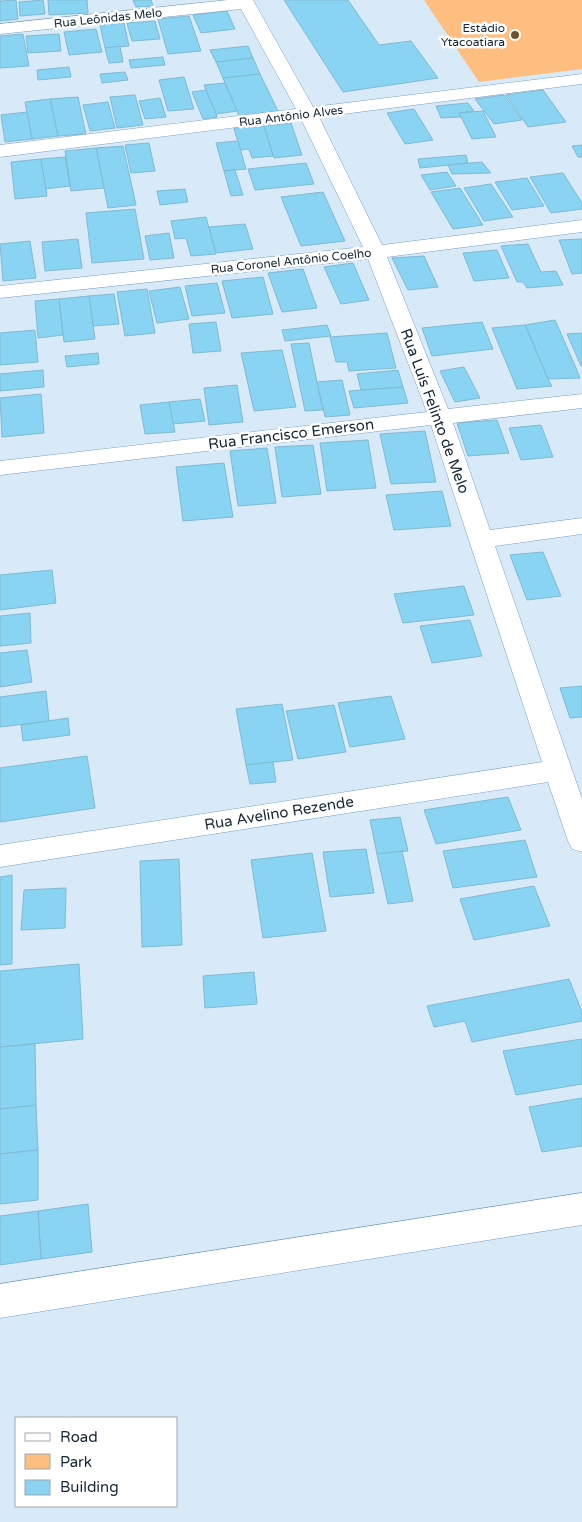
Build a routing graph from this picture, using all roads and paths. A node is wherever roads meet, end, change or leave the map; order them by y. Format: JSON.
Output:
{"nodes":[{"id":1,"x":246,"y":2,"type":"edge"},
{"id":2,"x":0,"y":29,"type":"edge"},
{"id":3,"x":582,"y":79,"type":"edge"},
{"id":4,"x":308,"y":114,"type":"junction"},
{"id":5,"x":0,"y":151,"type":"edge"},
{"id":6,"x":582,"y":226,"type":"edge"},
{"id":7,"x":375,"y":252,"type":"junction"},
{"id":8,"x":0,"y":292,"type":"edge"},
{"id":9,"x":582,"y":401,"type":"edge"},
{"id":10,"x":440,"y":417,"type":"junction"},
{"id":11,"x":0,"y":468,"type":"edge"},
{"id":12,"x":582,"y":526,"type":"edge"},
{"id":13,"x":480,"y":540,"type":"junction"},
{"id":14,"x":558,"y":770,"type":"junction"},
{"id":15,"x":582,"y":841,"type":"edge"},
{"id":16,"x":0,"y":856,"type":"edge"},
{"id":17,"x":582,"y":1209,"type":"edge"},
{"id":18,"x":0,"y":1300,"type":"edge"}],
"edges":[{"from":1,"to":2,"type":"street","name":"Rua Leônidas Melo"},
{"from":1,"to":4,"type":"street","name":"Rua Luís Felinto de Melo"},
{"from":3,"to":4,"type":"street","name":"Rua Antônio Alves"},
{"from":4,"to":5,"type":"street","name":"Rua Antônio Alves"},
{"from":4,"to":7,"type":"street","name":"Rua Luís Felinto de Melo"},
{"from":6,"to":7,"type":"street","name":"Rua Coronel Antônio Coelho"},
{"from":7,"to":8,"type":"street","name":"Rua Coronel Antônio Coelho"},
{"from":7,"to":10,"type":"street","name":"Rua Luís Felinto de Melo"},
{"from":9,"to":10,"type":"street","name":"Rua Francisco Emerson"},
{"from":10,"to":11,"type":"street","name":"Rua Francisco Emerson"},
{"from":10,"to":13,"type":"street","name":"Rua Luís Felinto de Melo"},
{"from":12,"to":13,"type":"street"},
{"from":13,"to":14,"type":"street","name":"Rua Luís Felinto de Melo"},
{"from":14,"to":15,"type":"street","name":"Rua Luís Felinto de Melo"},
{"from":14,"to":16,"type":"street","name":"Rua Avelino Rezende"},
{"from":17,"to":18,"type":"street"}]}
